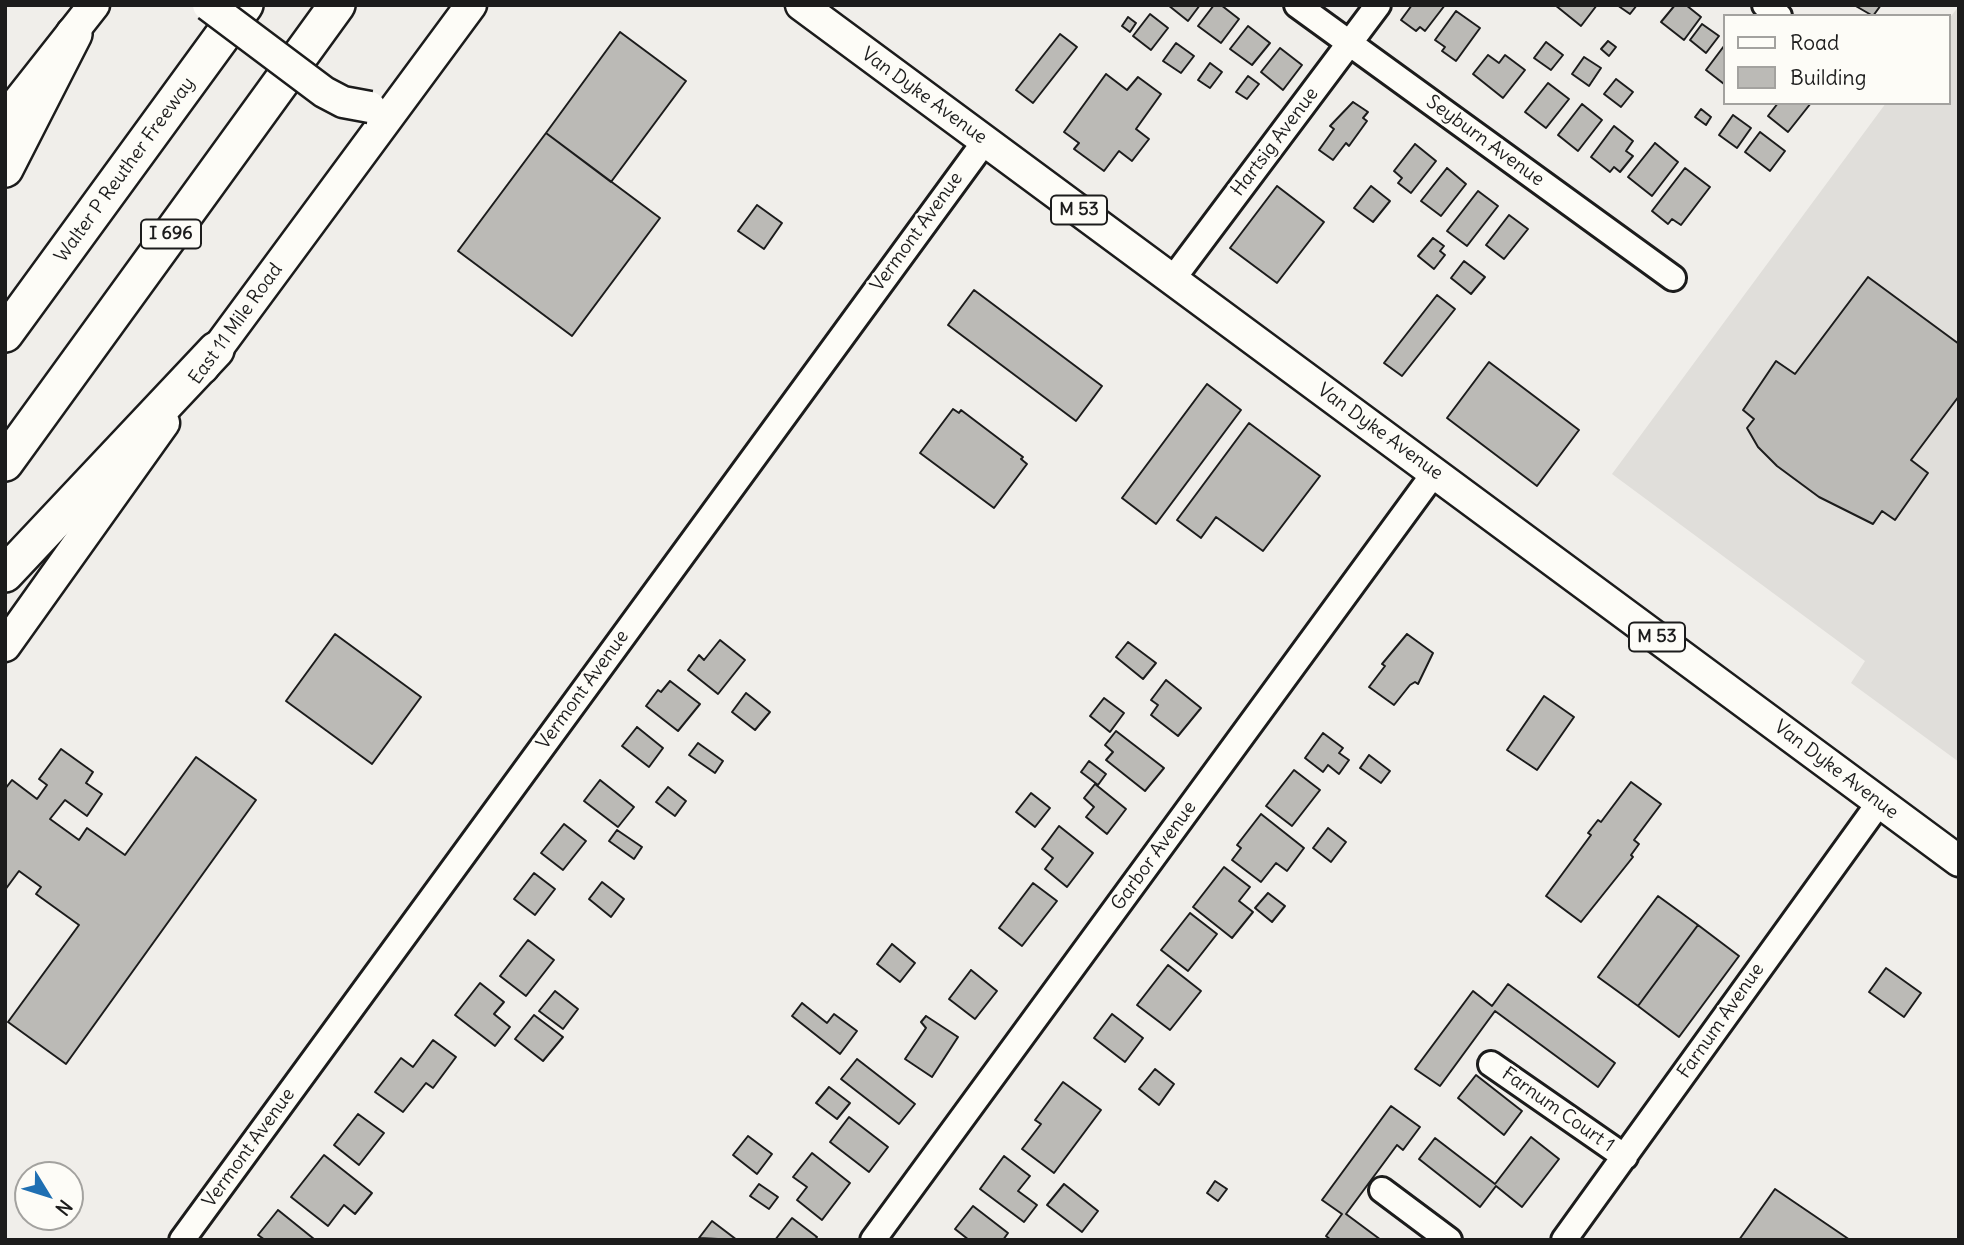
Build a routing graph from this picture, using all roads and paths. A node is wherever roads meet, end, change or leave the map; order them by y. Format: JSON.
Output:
{"nodes":[{"id":1,"x":94,"y":5,"type":"edge"},
{"id":2,"x":208,"y":5,"type":"edge"},
{"id":3,"x":245,"y":5,"type":"edge"},
{"id":4,"x":337,"y":5,"type":"edge"},
{"id":5,"x":471,"y":5,"type":"edge"},
{"id":6,"x":801,"y":5,"type":"edge"},
{"id":7,"x":1297,"y":5,"type":"edge"},
{"id":8,"x":1378,"y":5,"type":"edge"},
{"id":9,"x":74,"y":34,"type":"junction"},
{"id":10,"x":1350,"y":43,"type":"junction"},
{"id":11,"x":403,"y":98,"type":"junction"},
{"id":12,"x":5,"y":118,"type":"edge"},
{"id":13,"x":985,"y":141,"type":"junction"},
{"id":14,"x":5,"y":169,"type":"edge"},
{"id":15,"x":1673,"y":278,"type":"dead end"},
{"id":16,"x":1172,"y":280,"type":"junction"},
{"id":17,"x":5,"y":334,"type":"edge"},
{"id":18,"x":216,"y":350,"type":"junction"},
{"id":19,"x":5,"y":463,"type":"edge"},
{"id":20,"x":1435,"y":472,"type":"junction"},
{"id":21,"x":5,"y":574,"type":"edge"},
{"id":22,"x":5,"y":646,"type":"edge"},
{"id":23,"x":1879,"y":803,"type":"junction"},
{"id":24,"x":1959,"y":861,"type":"edge"},
{"id":25,"x":1491,"y":1064,"type":"dead end"},
{"id":26,"x":1625,"y":1157,"type":"junction"},
{"id":27,"x":1382,"y":1190,"type":"dead end"},
{"id":28,"x":182,"y":1240,"type":"edge"},
{"id":29,"x":873,"y":1240,"type":"edge"},
{"id":30,"x":1449,"y":1240,"type":"edge"},
{"id":31,"x":1564,"y":1240,"type":"edge"}],
"edges":[{"from":1,"to":9,"type":"main road"},
{"from":2,"to":11,"type":"main road","bridge":true},
{"from":3,"to":17,"type":"highway","name":"Walter P Reuther Freeway"},
{"from":4,"to":19,"type":"highway","number":"I 696"},
{"from":5,"to":11,"type":"main road","name":"East 11 Mile Road"},
{"from":6,"to":13,"type":"main road","name":"Van Dyke Avenue","number":"M 53"},
{"from":7,"to":10,"type":"street","name":"Seyburn Avenue"},
{"from":8,"to":10,"type":"street","name":"Hartsig Avenue"},
{"from":9,"to":12,"type":"main road"},
{"from":9,"to":14,"type":"highway"},
{"from":10,"to":15,"type":"street","name":"Seyburn Avenue"},
{"from":10,"to":16,"type":"street","name":"Hartsig Avenue"},
{"from":11,"to":18,"type":"main road","name":"East 11 Mile Road"},
{"from":13,"to":16,"type":"main road","name":"Van Dyke Avenue","number":"M 53"},
{"from":13,"to":28,"type":"street","name":"Vermont Avenue"},
{"from":16,"to":20,"type":"main road","name":"Van Dyke Avenue","number":"M 53"},
{"from":18,"to":21,"type":"highway"},
{"from":18,"to":22,"type":"main road","name":"East 11 Mile Road"},
{"from":20,"to":23,"type":"main road","name":"Van Dyke Avenue","number":"M 53"},
{"from":20,"to":29,"type":"street","name":"Garbor Avenue"},
{"from":23,"to":24,"type":"main road","name":"Van Dyke Avenue","number":"M 53"},
{"from":23,"to":26,"type":"street","name":"Farnum Avenue"},
{"from":25,"to":26,"type":"street","name":"Farnum Court 1"},
{"from":26,"to":31,"type":"street","name":"Farnum Avenue"},
{"from":27,"to":30,"type":"street"}]}
